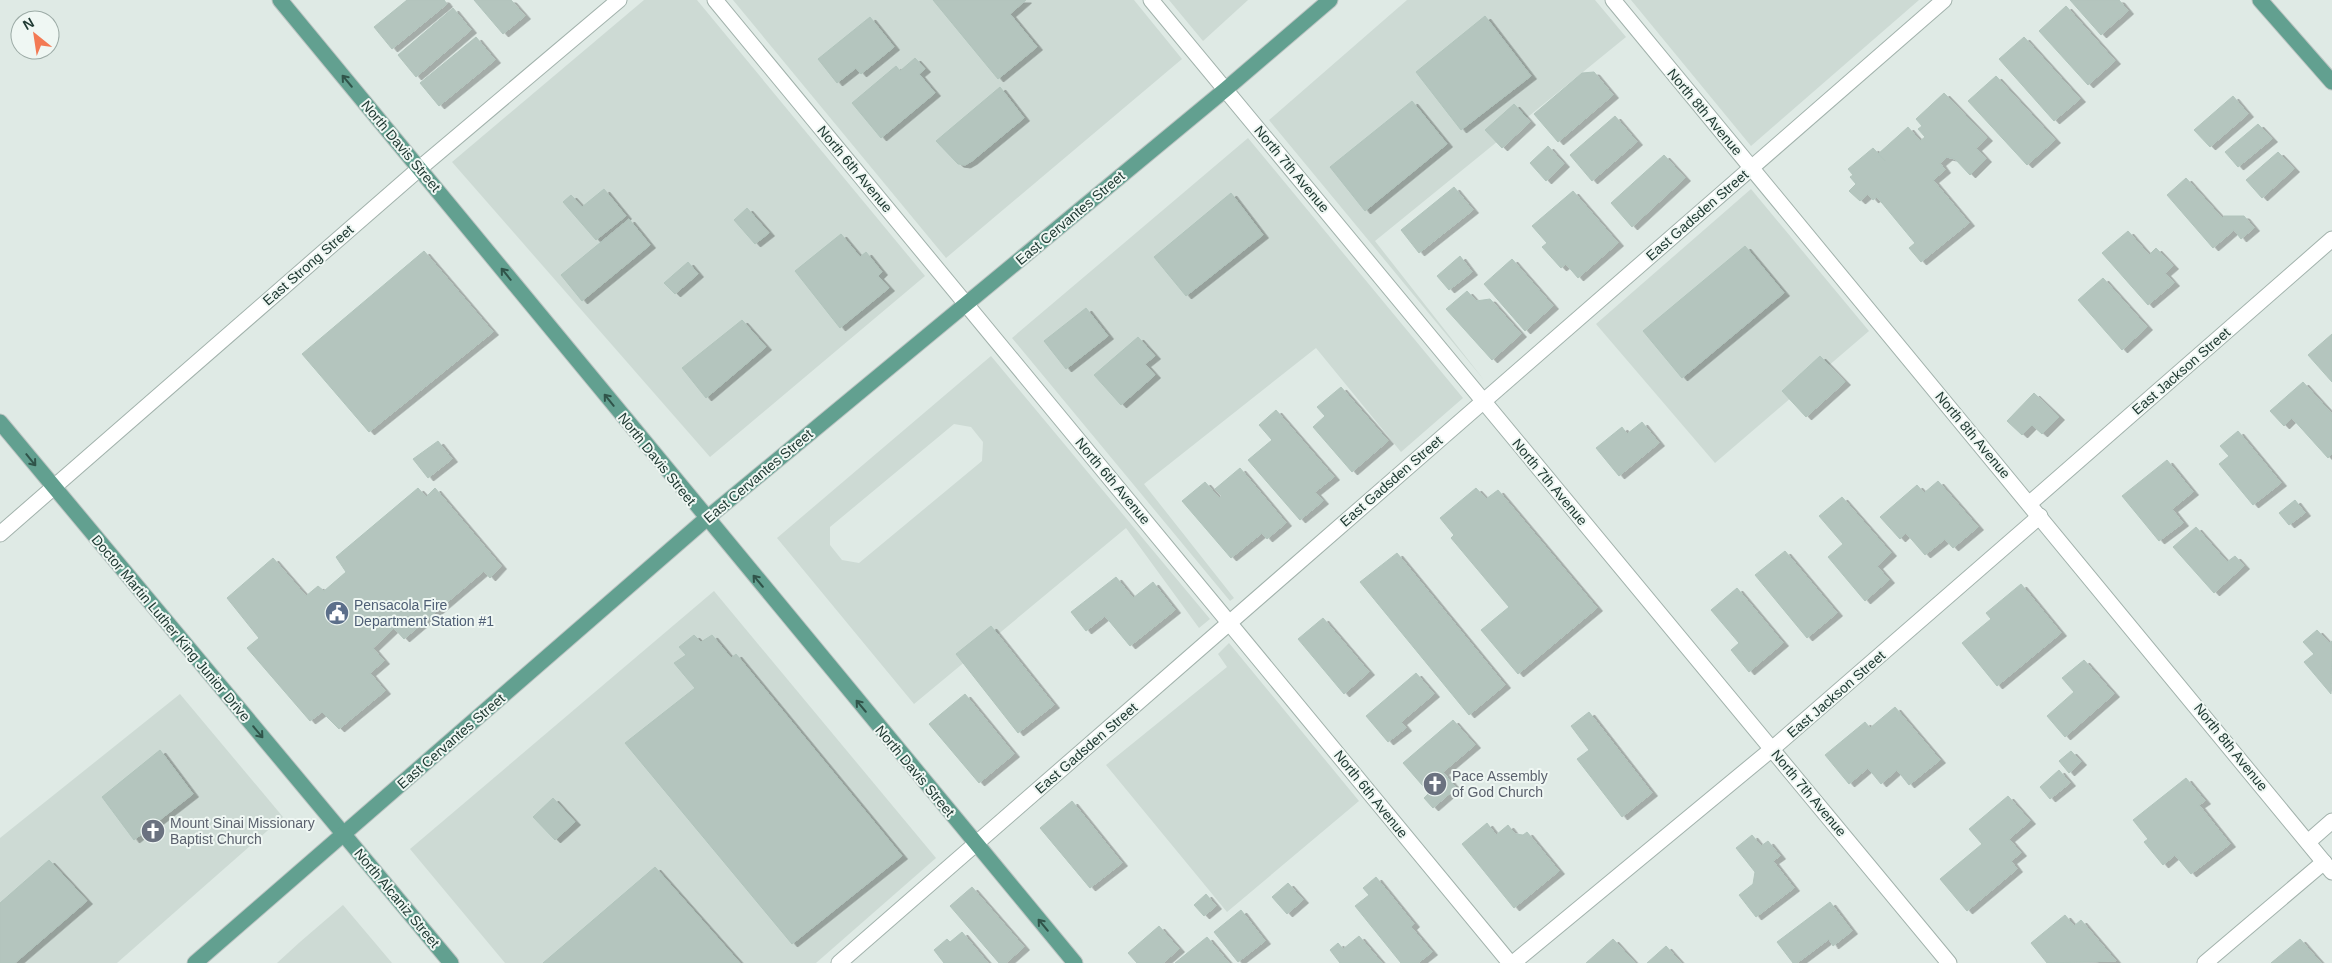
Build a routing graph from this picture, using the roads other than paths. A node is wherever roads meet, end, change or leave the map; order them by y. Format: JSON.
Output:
{"nodes":[{"id":1,"x":280,"y":0,"type":"edge"},
{"id":2,"x":619,"y":0,"type":"edge"},
{"id":3,"x":715,"y":0,"type":"edge"},
{"id":4,"x":1152,"y":0,"type":"edge"},
{"id":5,"x":1330,"y":0,"type":"edge"},
{"id":6,"x":1613,"y":0,"type":"edge"},
{"id":7,"x":1944,"y":0,"type":"edge"},
{"id":8,"x":2260,"y":0,"type":"edge"},
{"id":9,"x":2332,"y":82,"type":"edge"},
{"id":10,"x":1226,"y":89,"type":"junction"},
{"id":11,"x":420,"y":168,"type":"junction"},
{"id":12,"x":1751,"y":168,"type":"junction"},
{"id":13,"x":2332,"y":239,"type":"edge"},
{"id":14,"x":966,"y":304,"type":"junction"},
{"id":15,"x":1483,"y":401,"type":"junction"},
{"id":16,"x":0,"y":422,"type":"edge"},
{"id":17,"x":53,"y":487,"type":"junction"},
{"id":18,"x":2030,"y":503,"type":"junction"},
{"id":19,"x":2040,"y":516,"type":"junction"},
{"id":20,"x":706,"y":519,"type":"junction"},
{"id":21,"x":0,"y":534,"type":"edge"},
{"id":22,"x":1230,"y":622,"type":"junction"},
{"id":23,"x":1772,"y":749,"type":"junction"},
{"id":24,"x":2332,"y":821,"type":"edge"},
{"id":25,"x":344,"y":834,"type":"junction"},
{"id":26,"x":2308,"y":842,"type":"junction"},
{"id":27,"x":976,"y":844,"type":"junction"},
{"id":28,"x":2328,"y":867,"type":"edge"},
{"id":29,"x":195,"y":963,"type":"edge"},
{"id":30,"x":451,"y":963,"type":"edge"},
{"id":31,"x":839,"y":963,"type":"edge"},
{"id":32,"x":1075,"y":963,"type":"edge"},
{"id":33,"x":1511,"y":963,"type":"edge"},
{"id":34,"x":1949,"y":963,"type":"edge"},
{"id":35,"x":2205,"y":963,"type":"edge"}],
"edges":[{"from":11,"to":1,"type":"main road","name":"North Davis Street","one_way":true},
{"from":2,"to":11,"type":"street","name":"East Strong Street"},
{"from":3,"to":14,"type":"street","name":"North 6th Avenue"},
{"from":4,"to":10,"type":"street","name":"North 7th Avenue"},
{"from":5,"to":10,"type":"main road","name":"East Cervantes Street"},
{"from":6,"to":12,"type":"street","name":"North 8th Avenue"},
{"from":7,"to":12,"type":"street","name":"East Gadsden Street"},
{"from":8,"to":9,"type":"main road"},
{"from":10,"to":14,"type":"main road","name":"East Cervantes Street"},
{"from":10,"to":15,"type":"street","name":"North 7th Avenue"},
{"from":11,"to":17,"type":"street","name":"East Strong Street"},
{"from":20,"to":11,"type":"main road","name":"North Davis Street","one_way":true},
{"from":12,"to":15,"type":"street","name":"East Gadsden Street"},
{"from":12,"to":18,"type":"street","name":"North 8th Avenue"},
{"from":13,"to":18,"type":"street","name":"East Jackson Street"},
{"from":14,"to":20,"type":"main road","name":"East Cervantes Street"},
{"from":14,"to":22,"type":"street","name":"North 6th Avenue"},
{"from":15,"to":22,"type":"street","name":"East Gadsden Street"},
{"from":15,"to":23,"type":"street","name":"North 7th Avenue"},
{"from":16,"to":17,"type":"main road","name":"Doctor Martin Luther King Junior Drive","one_way":true},
{"from":17,"to":21,"type":"street","name":"East Strong Street"},
{"from":17,"to":25,"type":"main road","name":"Doctor Martin Luther King Junior Drive","one_way":true},
{"from":18,"to":19,"type":"street","name":"North 8th Avenue"},
{"from":19,"to":23,"type":"street","name":"East Jackson Street"},
{"from":19,"to":26,"type":"street","name":"North 8th Avenue"},
{"from":20,"to":25,"type":"main road","name":"East Cervantes Street"},
{"from":27,"to":20,"type":"main road","name":"North Davis Street","one_way":true},
{"from":22,"to":27,"type":"street","name":"East Gadsden Street"},
{"from":22,"to":33,"type":"street","name":"North 6th Avenue"},
{"from":23,"to":33,"type":"street","name":"East Jackson Street"},
{"from":23,"to":34,"type":"street","name":"North 7th Avenue"},
{"from":24,"to":26,"type":"street"},
{"from":25,"to":29,"type":"main road","name":"East Cervantes Street"},
{"from":25,"to":30,"type":"main road","name":"North Alcaniz Street"},
{"from":26,"to":28,"type":"street","name":"North 8th Avenue"},
{"from":27,"to":31,"type":"street","name":"East Gadsden Street"},
{"from":32,"to":27,"type":"main road","name":"North Davis Street","one_way":true},
{"from":28,"to":35,"type":"street"}]}
